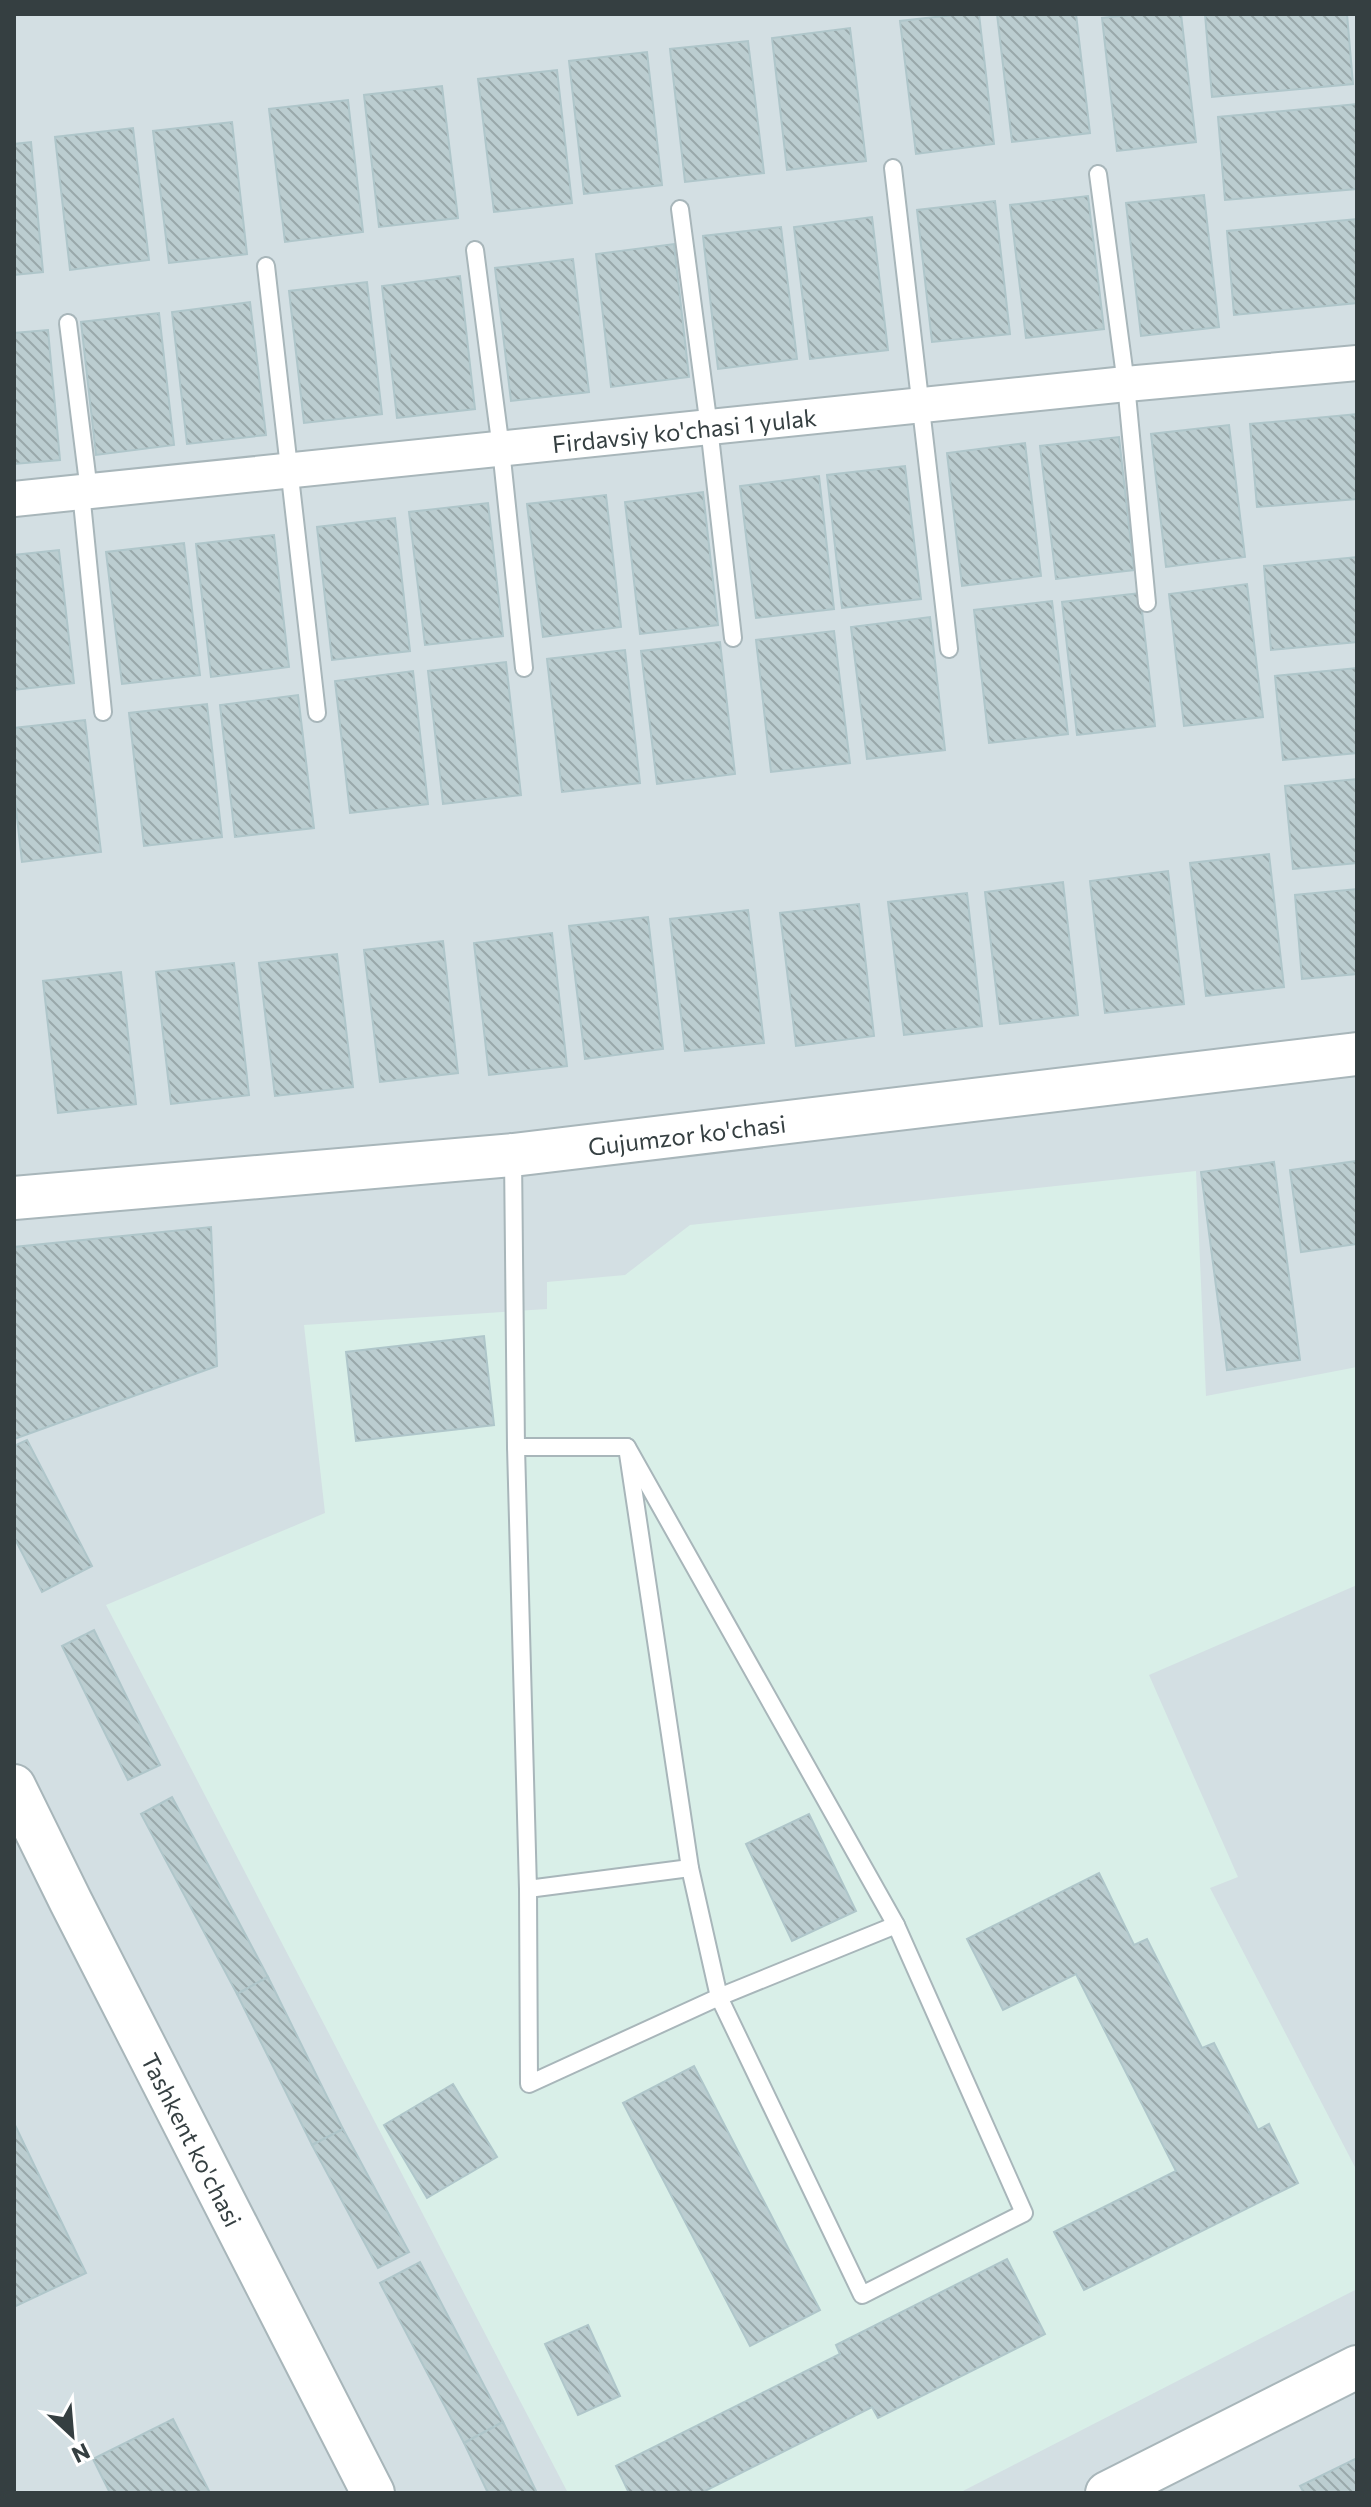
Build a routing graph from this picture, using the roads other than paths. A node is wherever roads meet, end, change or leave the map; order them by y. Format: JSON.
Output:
{"nodes":[{"id":1,"x":893,"y":168,"type":"dead end"},
{"id":2,"x":1098,"y":174,"type":"dead end"},
{"id":3,"x":680,"y":209,"type":"dead end"},
{"id":4,"x":475,"y":250,"type":"dead end"},
{"id":5,"x":266,"y":266,"type":"dead end"},
{"id":6,"x":68,"y":323,"type":"dead end"},
{"id":7,"x":1357,"y":363,"type":"edge"},
{"id":8,"x":1126,"y":384,"type":"junction"},
{"id":9,"x":919,"y":406,"type":"junction"},
{"id":10,"x":709,"y":427,"type":"junction"},
{"id":11,"x":501,"y":449,"type":"junction"},
{"id":12,"x":289,"y":471,"type":"junction"},
{"id":13,"x":85,"y":491,"type":"junction"},
{"id":14,"x":14,"y":499,"type":"edge"},
{"id":15,"x":1147,"y":603,"type":"dead end"},
{"id":16,"x":733,"y":638,"type":"dead end"},
{"id":17,"x":949,"y":649,"type":"dead end"},
{"id":18,"x":524,"y":668,"type":"dead end"},
{"id":19,"x":103,"y":712,"type":"dead end"},
{"id":20,"x":317,"y":713,"type":"dead end"},
{"id":21,"x":1357,"y":1054,"type":"edge"},
{"id":22,"x":513,"y":1155,"type":"junction"},
{"id":23,"x":14,"y":1198,"type":"edge"},
{"id":24,"x":516,"y":1447,"type":"junction"},
{"id":25,"x":627,"y":1447,"type":"junction"},
{"id":26,"x":14,"y":1786,"type":"edge"},
{"id":27,"x":690,"y":1868,"type":"junction"},
{"id":28,"x":528,"y":1889,"type":"junction"},
{"id":29,"x":896,"y":1925,"type":"junction"},
{"id":30,"x":719,"y":1997,"type":"junction"},
{"id":31,"x":1357,"y":2367,"type":"edge"},
{"id":32,"x":373,"y":2493,"type":"edge"},
{"id":33,"x":1107,"y":2493,"type":"edge"}],
"edges":[{"from":1,"to":9,"type":"lane"},
{"from":2,"to":8,"type":"lane"},
{"from":3,"to":10,"type":"lane"},
{"from":4,"to":11,"type":"lane"},
{"from":5,"to":12,"type":"lane"},
{"from":6,"to":13,"type":"lane"},
{"from":7,"to":8,"type":"street","name":"Firdavsiy ko'chasi 1 yulak"},
{"from":8,"to":9,"type":"street","name":"Firdavsiy ko'chasi 1 yulak"},
{"from":8,"to":15,"type":"lane"},
{"from":9,"to":10,"type":"street","name":"Firdavsiy ko'chasi 1 yulak"},
{"from":9,"to":17,"type":"lane"},
{"from":10,"to":11,"type":"street","name":"Firdavsiy ko'chasi 1 yulak"},
{"from":10,"to":16,"type":"lane"},
{"from":11,"to":12,"type":"street","name":"Firdavsiy ko'chasi 1 yulak"},
{"from":11,"to":18,"type":"lane"},
{"from":12,"to":13,"type":"street","name":"Firdavsiy ko'chasi 1 yulak"},
{"from":12,"to":20,"type":"lane"},
{"from":13,"to":14,"type":"street","name":"Firdavsiy ko'chasi 1 yulak"},
{"from":13,"to":19,"type":"lane"},
{"from":21,"to":22,"type":"street","name":"Gujumzor ko'chasi"},
{"from":22,"to":23,"type":"street","name":"Gujumzor ko'chasi"},
{"from":22,"to":24,"type":"lane"},
{"from":24,"to":25,"type":"lane"},
{"from":24,"to":28,"type":"lane"},
{"from":25,"to":27,"type":"lane"},
{"from":25,"to":29,"type":"lane"},
{"from":26,"to":32,"type":"street","name":"Tashkent ko'chasi"},
{"from":27,"to":28,"type":"lane"},
{"from":27,"to":30,"type":"lane"},
{"from":28,"to":30,"type":"lane"},
{"from":29,"to":30,"type":"lane"},
{"from":29,"to":30,"type":"lane"},
{"from":31,"to":33,"type":"street"}]}
